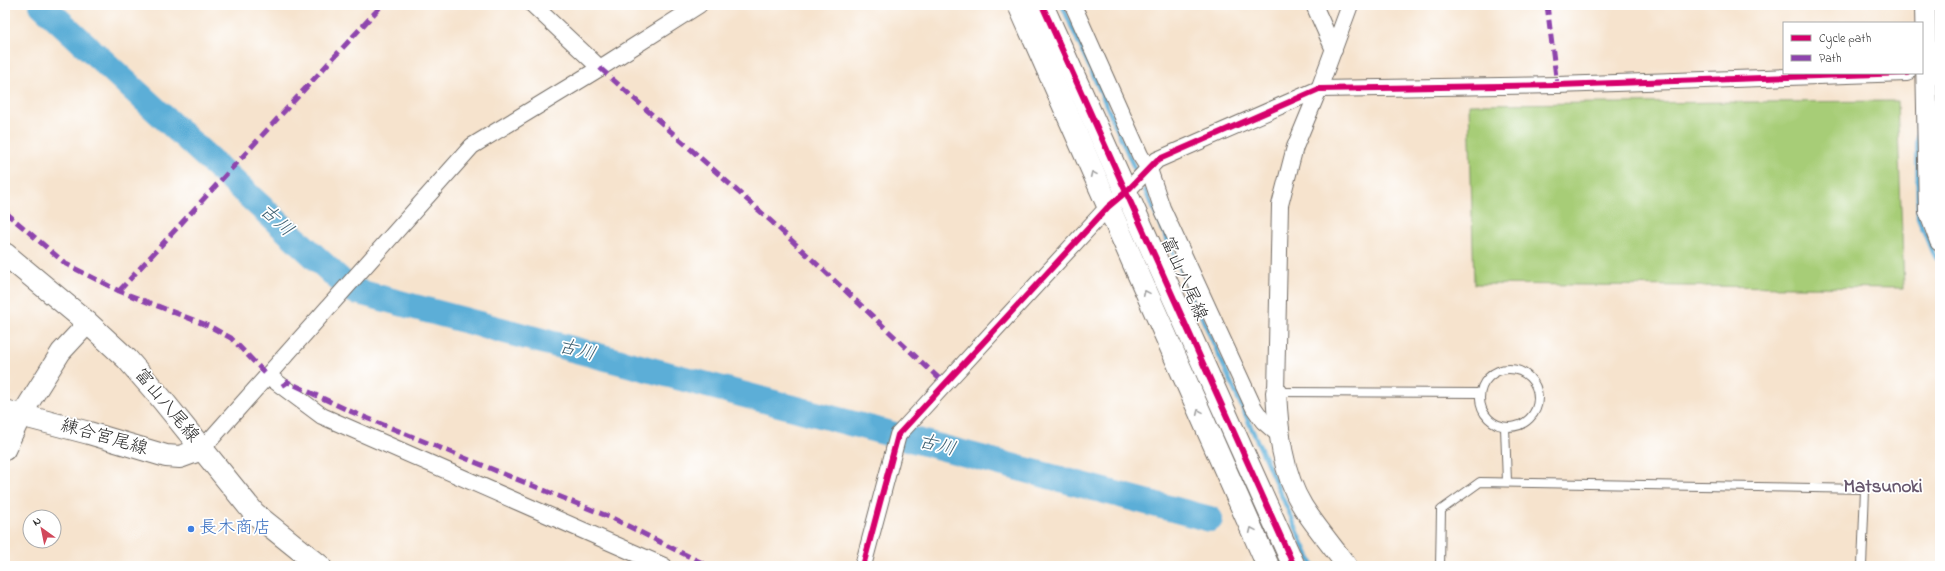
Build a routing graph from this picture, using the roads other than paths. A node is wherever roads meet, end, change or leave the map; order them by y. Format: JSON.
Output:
{"nodes":[{"id":1,"x":533,"y":5,"type":"edge"},
{"id":2,"x":699,"y":5,"type":"edge"},
{"id":3,"x":1018,"y":5,"type":"edge"},
{"id":4,"x":1042,"y":5,"type":"edge"},
{"id":5,"x":1073,"y":5,"type":"edge"},
{"id":6,"x":1314,"y":5,"type":"edge"},
{"id":7,"x":1350,"y":5,"type":"edge"},
{"id":8,"x":1925,"y":5,"type":"edge"},
{"id":9,"x":1334,"y":50,"type":"junction"},
{"id":10,"x":600,"y":68,"type":"junction"},
{"id":11,"x":1924,"y":72,"type":"edge"},
{"id":12,"x":1868,"y":74,"type":"edge"},
{"id":13,"x":1319,"y":90,"type":"junction"},
{"id":14,"x":1149,"y":169,"type":"junction"},
{"id":15,"x":1127,"y":191,"type":"junction"},
{"id":16,"x":1108,"y":207,"type":"junction"},
{"id":17,"x":1940,"y":241,"type":"edge"},
{"id":18,"x":5,"y":254,"type":"edge"},
{"id":19,"x":88,"y":323,"type":"junction"},
{"id":20,"x":267,"y":375,"type":"junction"},
{"id":21,"x":1276,"y":392,"type":"junction"},
{"id":22,"x":1480,"y":393,"type":"junction"},
{"id":23,"x":14,"y":413,"type":"edge"},
{"id":24,"x":1505,"y":427,"type":"junction"},
{"id":25,"x":1279,"y":435,"type":"junction"},
{"id":26,"x":202,"y":449,"type":"junction"},
{"id":27,"x":5,"y":450,"type":"edge"},
{"id":28,"x":1507,"y":482,"type":"junction"},
{"id":29,"x":320,"y":566,"type":"edge"},
{"id":30,"x":664,"y":566,"type":"edge"},
{"id":31,"x":863,"y":566,"type":"edge"},
{"id":32,"x":1268,"y":566,"type":"edge"},
{"id":33,"x":1294,"y":566,"type":"edge"},
{"id":34,"x":1347,"y":566,"type":"edge"},
{"id":35,"x":1440,"y":566,"type":"edge"},
{"id":36,"x":1862,"y":566,"type":"edge"}],
"edges":[{"from":1,"to":10,"type":"street"},
{"from":2,"to":10,"type":"street"},
{"from":16,"to":3,"type":"main road","one_way":true},
{"from":4,"to":15,"type":"main road","name":"富山八尾線"},
{"from":5,"to":14,"type":"street"},
{"from":6,"to":9,"type":"street"},
{"from":7,"to":9,"type":"street"},
{"from":8,"to":11,"type":"street"},
{"from":9,"to":13,"type":"street"},
{"from":10,"to":20,"type":"street"},
{"from":11,"to":17,"type":"street"},
{"from":12,"to":13,"type":"street"},
{"from":13,"to":14,"type":"street"},
{"from":13,"to":21,"type":"street"},
{"from":14,"to":15,"type":"street"},
{"from":14,"to":25,"type":"street"},
{"from":15,"to":16,"type":"street"},
{"from":15,"to":33,"type":"main road","name":"富山八尾線"},
{"from":16,"to":31,"type":"street"},
{"from":32,"to":16,"type":"main road","one_way":true},
{"from":18,"to":19,"type":"main road","name":"富山八尾線"},
{"from":19,"to":23,"type":"street"},
{"from":19,"to":26,"type":"main road","name":"富山八尾線"},
{"from":20,"to":26,"type":"street"},
{"from":20,"to":30,"type":"street"},
{"from":21,"to":22,"type":"lane"},
{"from":21,"to":25,"type":"street"},
{"from":22,"to":24,"type":"lane"},
{"from":22,"to":24,"type":"lane"},
{"from":23,"to":26,"type":"main road","name":"練合宮尾線"},
{"from":23,"to":27,"type":"street"},
{"from":24,"to":28,"type":"lane"},
{"from":25,"to":34,"type":"street"},
{"from":26,"to":29,"type":"main road","name":"富山八尾線"},
{"from":28,"to":35,"type":"lane"},
{"from":28,"to":36,"type":"lane"}]}
